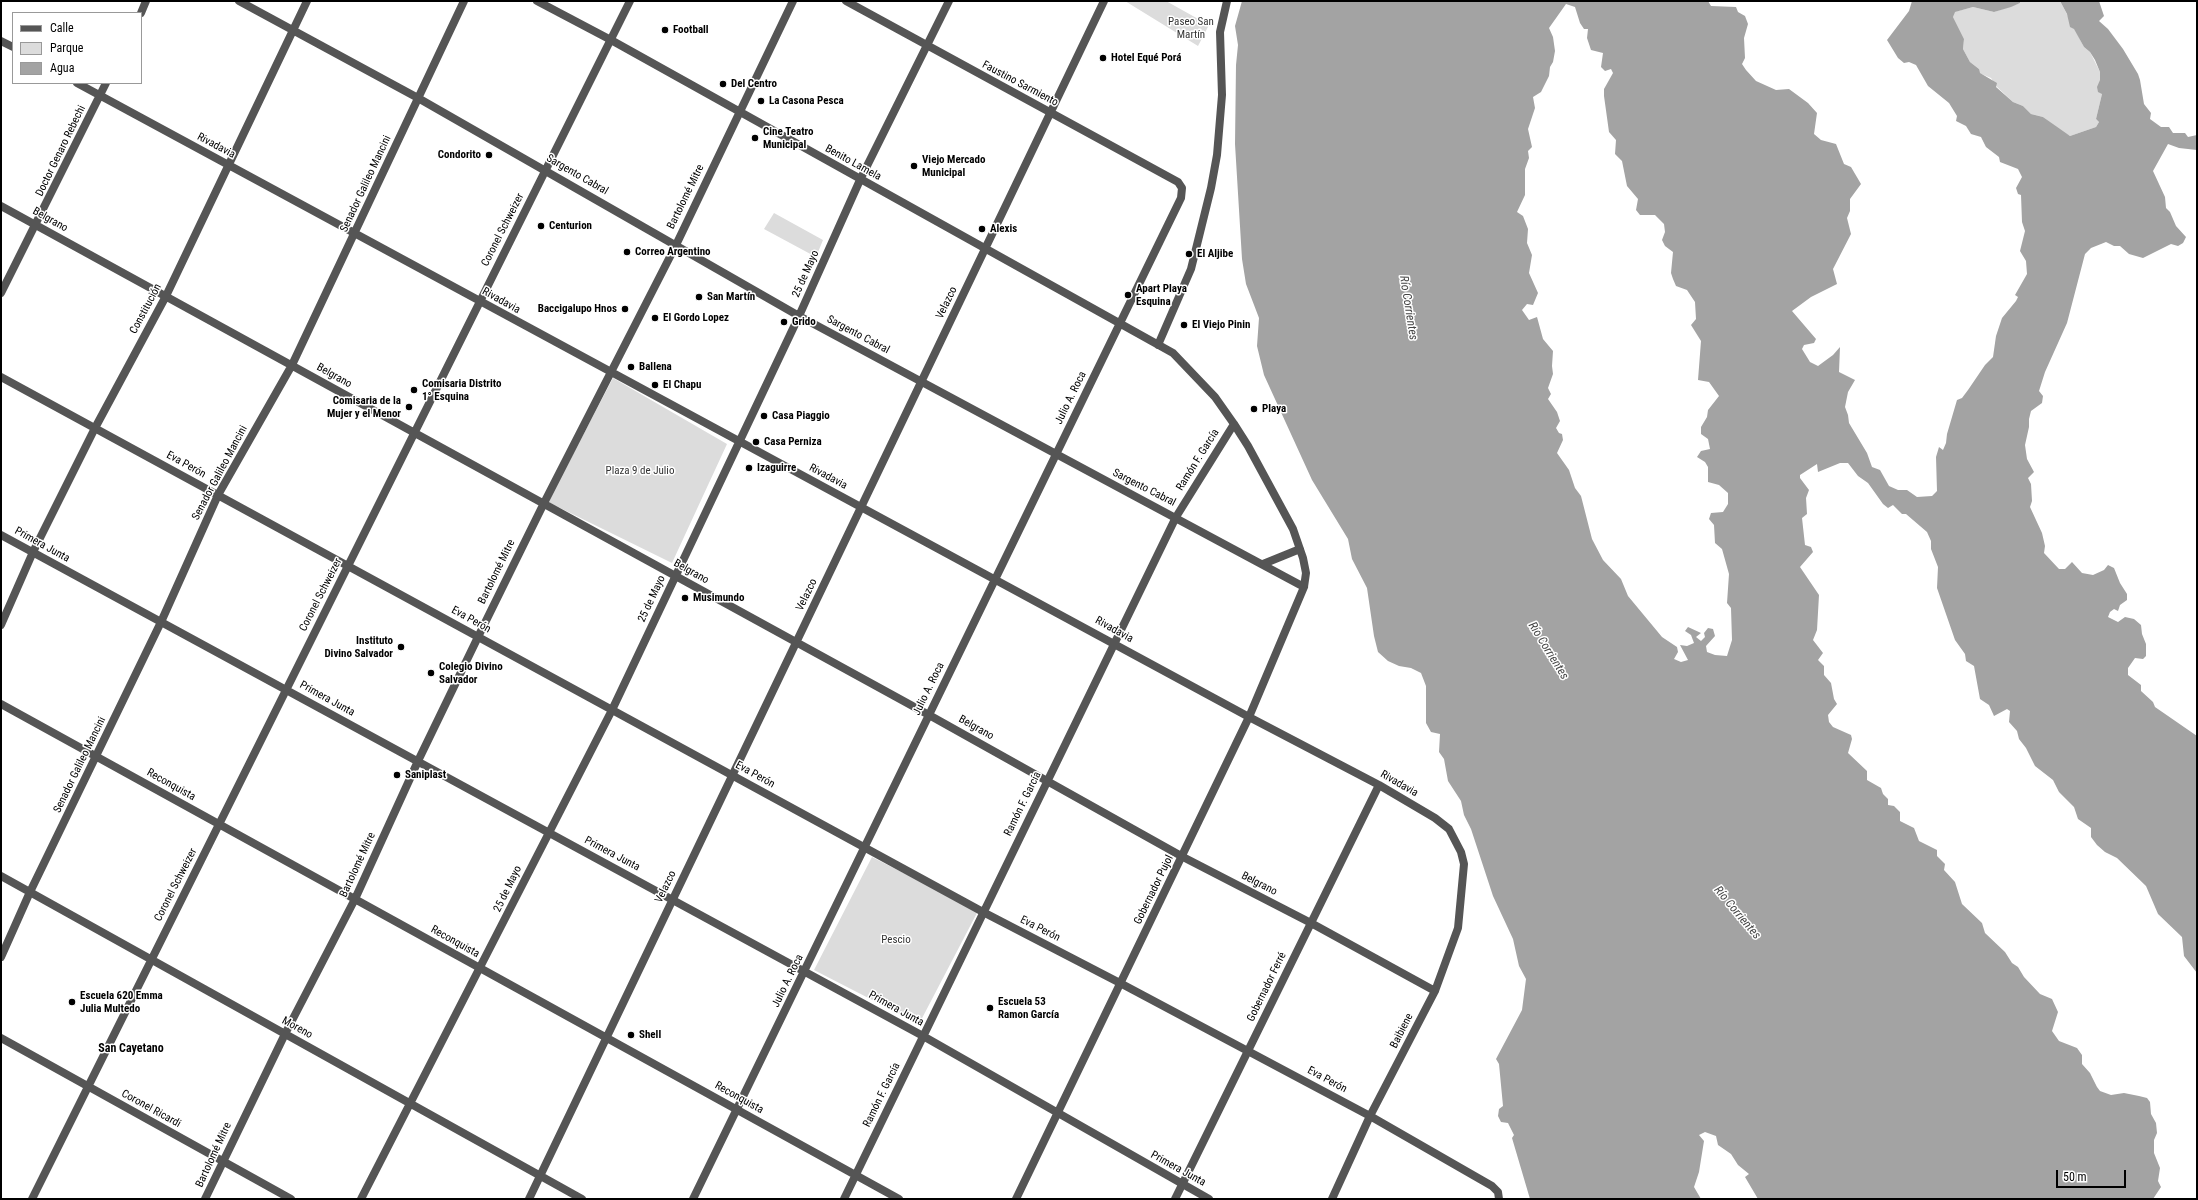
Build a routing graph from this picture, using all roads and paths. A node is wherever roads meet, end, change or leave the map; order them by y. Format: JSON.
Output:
{"nodes":[{"id":1,"x":146,"y":1,"type":"edge"},
{"id":2,"x":239,"y":1,"type":"edge"},
{"id":3,"x":308,"y":1,"type":"edge"},
{"id":4,"x":464,"y":1,"type":"edge"},
{"id":5,"x":537,"y":1,"type":"edge"},
{"id":6,"x":630,"y":1,"type":"edge"},
{"id":7,"x":793,"y":1,"type":"edge"},
{"id":8,"x":846,"y":1,"type":"edge"},
{"id":9,"x":948,"y":1,"type":"edge"},
{"id":10,"x":1104,"y":1,"type":"edge"},
{"id":11,"x":1227,"y":1,"type":"edge"},
{"id":12,"x":141,"y":12,"type":"edge"},
{"id":13,"x":294,"y":30,"type":"junction"},
{"id":14,"x":611,"y":40,"type":"junction"},
{"id":15,"x":1,"y":41,"type":"edge"},
{"id":16,"x":12,"y":46,"type":"edge"},
{"id":17,"x":926,"y":46,"type":"junction"},
{"id":18,"x":78,"y":84,"type":"edge"},
{"id":19,"x":106,"y":84,"type":"edge"},
{"id":20,"x":100,"y":96,"type":"junction"},
{"id":21,"x":418,"y":98,"type":"junction"},
{"id":22,"x":740,"y":111,"type":"junction"},
{"id":23,"x":1050,"y":113,"type":"junction"},
{"id":24,"x":228,"y":165,"type":"junction"},
{"id":25,"x":546,"y":170,"type":"junction"},
{"id":26,"x":860,"y":180,"type":"junction"},
{"id":27,"x":1182,"y":188,"type":"joint"},
{"id":28,"x":1,"y":206,"type":"edge"},
{"id":29,"x":36,"y":225,"type":"junction"},
{"id":30,"x":355,"y":235,"type":"junction"},
{"id":31,"x":676,"y":245,"type":"junction"},
{"id":32,"x":985,"y":249,"type":"junction"},
{"id":33,"x":1,"y":293,"type":"edge"},
{"id":34,"x":166,"y":296,"type":"junction"},
{"id":35,"x":480,"y":302,"type":"junction"},
{"id":36,"x":799,"y":316,"type":"junction"},
{"id":37,"x":1120,"y":322,"type":"junction"},
{"id":38,"x":1158,"y":345,"type":"junction"},
{"id":39,"x":292,"y":365,"type":"junction"},
{"id":40,"x":611,"y":373,"type":"junction"},
{"id":41,"x":1,"y":377,"type":"edge"},
{"id":42,"x":922,"y":381,"type":"junction"},
{"id":43,"x":1234,"y":424,"type":"junction"},
{"id":44,"x":95,"y":428,"type":"junction"},
{"id":45,"x":414,"y":433,"type":"junction"},
{"id":46,"x":739,"y":442,"type":"junction"},
{"id":47,"x":1055,"y":454,"type":"junction"},
{"id":48,"x":218,"y":496,"type":"junction"},
{"id":49,"x":544,"y":503,"type":"junction"},
{"id":50,"x":861,"y":507,"type":"junction"},
{"id":51,"x":1176,"y":517,"type":"junction"},
{"id":52,"x":1,"y":535,"type":"edge"},
{"id":53,"x":1300,"y":550,"type":"junction"},
{"id":54,"x":33,"y":552,"type":"junction"},
{"id":55,"x":1263,"y":564,"type":"junction"},
{"id":56,"x":348,"y":566,"type":"junction"},
{"id":57,"x":675,"y":576,"type":"junction"},
{"id":58,"x":995,"y":579,"type":"junction"},
{"id":59,"x":1304,"y":587,"type":"junction"},
{"id":60,"x":161,"y":622,"type":"junction"},
{"id":61,"x":1,"y":625,"type":"edge"},
{"id":62,"x":478,"y":637,"type":"junction"},
{"id":63,"x":796,"y":642,"type":"junction"},
{"id":64,"x":1114,"y":643,"type":"junction"},
{"id":65,"x":286,"y":690,"type":"junction"},
{"id":66,"x":1,"y":704,"type":"edge"},
{"id":67,"x":612,"y":710,"type":"junction"},
{"id":68,"x":929,"y":715,"type":"junction"},
{"id":69,"x":1249,"y":717,"type":"junction"},
{"id":70,"x":97,"y":756,"type":"junction"},
{"id":71,"x":418,"y":761,"type":"junction"},
{"id":72,"x":732,"y":775,"type":"junction"},
{"id":73,"x":1047,"y":780,"type":"junction"},
{"id":74,"x":1379,"y":785,"type":"junction"},
{"id":75,"x":219,"y":824,"type":"junction"},
{"id":76,"x":548,"y":832,"type":"junction"},
{"id":77,"x":865,"y":847,"type":"junction"},
{"id":78,"x":1183,"y":857,"type":"junction"},
{"id":79,"x":1464,"y":864,"type":"joint"},
{"id":80,"x":1,"y":876,"type":"edge"},
{"id":81,"x":30,"y":892,"type":"junction"},
{"id":82,"x":355,"y":899,"type":"junction"},
{"id":83,"x":673,"y":900,"type":"junction"},
{"id":84,"x":983,"y":912,"type":"junction"},
{"id":85,"x":1311,"y":923,"type":"junction"},
{"id":86,"x":1,"y":957,"type":"edge"},
{"id":87,"x":151,"y":960,"type":"junction"},
{"id":88,"x":481,"y":968,"type":"junction"},
{"id":89,"x":804,"y":971,"type":"junction"},
{"id":90,"x":1120,"y":983,"type":"junction"},
{"id":91,"x":1435,"y":991,"type":"junction"},
{"id":92,"x":285,"y":1034,"type":"junction"},
{"id":93,"x":923,"y":1036,"type":"junction"},
{"id":94,"x":1,"y":1038,"type":"edge"},
{"id":95,"x":606,"y":1038,"type":"junction"},
{"id":96,"x":1248,"y":1051,"type":"junction"},
{"id":97,"x":88,"y":1087,"type":"junction"},
{"id":98,"x":409,"y":1102,"type":"junction"},
{"id":99,"x":737,"y":1110,"type":"junction"},
{"id":100,"x":1056,"y":1114,"type":"junction"},
{"id":101,"x":1370,"y":1116,"type":"junction"},
{"id":102,"x":223,"y":1162,"type":"junction"},
{"id":103,"x":540,"y":1176,"type":"junction"},
{"id":104,"x":856,"y":1176,"type":"junction"},
{"id":105,"x":1182,"y":1185,"type":"junction"},
{"id":106,"x":1499,"y":1196,"type":"edge"},
{"id":107,"x":32,"y":1199,"type":"edge"},
{"id":108,"x":206,"y":1199,"type":"edge"},
{"id":109,"x":291,"y":1199,"type":"edge"},
{"id":110,"x":360,"y":1199,"type":"edge"},
{"id":111,"x":529,"y":1199,"type":"edge"},
{"id":112,"x":582,"y":1199,"type":"edge"},
{"id":113,"x":693,"y":1199,"type":"edge"},
{"id":114,"x":844,"y":1199,"type":"edge"},
{"id":115,"x":899,"y":1199,"type":"edge"},
{"id":116,"x":1016,"y":1199,"type":"edge"},
{"id":117,"x":1175,"y":1199,"type":"edge"},
{"id":118,"x":1209,"y":1199,"type":"edge"},
{"id":119,"x":1332,"y":1199,"type":"edge"}],
"edges":[{"from":1,"to":12,"type":"street"},
{"from":2,"to":13,"type":"street","name":"Sargento Cabral"},
{"from":3,"to":13,"type":"street","name":"Constitución"},
{"from":4,"to":21,"type":"street","name":"Senador Galileo Mancini"},
{"from":5,"to":14,"type":"street","name":"Benito Lamela"},
{"from":6,"to":14,"type":"street","name":"Coronel Schweizer"},
{"from":7,"to":22,"type":"street","name":"Bartolomé Mitre"},
{"from":8,"to":17,"type":"street","name":"Faustino Sarmiento"},
{"from":9,"to":17,"type":"street","name":"25 de Mayo"},
{"from":10,"to":23,"type":"street","name":"Velazco"},
{"from":11,"to":38,"type":"street"},
{"from":13,"to":21,"type":"street","name":"Sargento Cabral"},
{"from":13,"to":24,"type":"street","name":"Constitución"},
{"from":14,"to":22,"type":"street","name":"Benito Lamela"},
{"from":14,"to":25,"type":"street","name":"Coronel Schweizer"},
{"from":15,"to":16,"type":"street"},
{"from":17,"to":23,"type":"street","name":"Faustino Sarmiento"},
{"from":17,"to":26,"type":"street","name":"25 de Mayo"},
{"from":18,"to":20,"type":"street","name":"Rivadavia"},
{"from":19,"to":20,"type":"street","name":"Doctor Genaro Rebechi"},
{"from":20,"to":24,"type":"street","name":"Rivadavia"},
{"from":20,"to":29,"type":"street","name":"Doctor Genaro Rebechi"},
{"from":21,"to":25,"type":"street","name":"Sargento Cabral"},
{"from":21,"to":30,"type":"street","name":"Senador Galileo Mancini"},
{"from":22,"to":26,"type":"street","name":"Benito Lamela"},
{"from":22,"to":31,"type":"street","name":"Bartolomé Mitre"},
{"from":23,"to":27,"type":"street","name":"Faustino Sarmiento"},
{"from":23,"to":32,"type":"street","name":"Velazco"},
{"from":24,"to":30,"type":"street","name":"Rivadavia"},
{"from":24,"to":34,"type":"street","name":"Constitución"},
{"from":25,"to":31,"type":"street","name":"Sargento Cabral"},
{"from":25,"to":35,"type":"street","name":"Coronel Schweizer"},
{"from":26,"to":32,"type":"street","name":"Benito Lamela"},
{"from":26,"to":36,"type":"street","name":"25 de Mayo"},
{"from":27,"to":37,"type":"street","name":"Julio A. Roca"},
{"from":28,"to":29,"type":"street","name":"Belgrano"},
{"from":29,"to":33,"type":"street","name":"Doctor Genaro Rebechi"},
{"from":29,"to":34,"type":"street","name":"Belgrano"},
{"from":30,"to":35,"type":"street","name":"Rivadavia"},
{"from":30,"to":39,"type":"street","name":"Senador Galileo Mancini"},
{"from":31,"to":36,"type":"street","name":"Sargento Cabral"},
{"from":31,"to":40,"type":"street","name":"Bartolomé Mitre"},
{"from":32,"to":37,"type":"street","name":"Benito Lamela"},
{"from":32,"to":42,"type":"street","name":"Velazco"},
{"from":34,"to":39,"type":"street","name":"Belgrano"},
{"from":34,"to":44,"type":"street","name":"Constitución"},
{"from":35,"to":40,"type":"street","name":"Rivadavia"},
{"from":35,"to":45,"type":"street","name":"Coronel Schweizer"},
{"from":36,"to":42,"type":"street","name":"Sargento Cabral"},
{"from":36,"to":46,"type":"street","name":"25 de Mayo"},
{"from":37,"to":38,"type":"street","name":"Benito Lamela"},
{"from":37,"to":47,"type":"street","name":"Julio A. Roca"},
{"from":38,"to":43,"type":"street","name":"Benito Lamela"},
{"from":39,"to":45,"type":"street","name":"Belgrano"},
{"from":39,"to":48,"type":"street","name":"Senador Galileo Mancini"},
{"from":40,"to":46,"type":"street","name":"Rivadavia"},
{"from":40,"to":49,"type":"street","name":"Bartolomé Mitre"},
{"from":41,"to":44,"type":"street","name":"Eva Perón"},
{"from":42,"to":47,"type":"street","name":"Sargento Cabral"},
{"from":42,"to":50,"type":"street","name":"Velazco"},
{"from":43,"to":51,"type":"street","name":"Ramón F. García"},
{"from":43,"to":53,"type":"street","name":"Benito Lamela"},
{"from":44,"to":48,"type":"street","name":"Eva Perón"},
{"from":44,"to":54,"type":"street","name":"Constitución"},
{"from":45,"to":49,"type":"street","name":"Belgrano"},
{"from":45,"to":56,"type":"street","name":"Coronel Schweizer"},
{"from":46,"to":50,"type":"street","name":"Rivadavia"},
{"from":46,"to":57,"type":"street","name":"25 de Mayo"},
{"from":47,"to":51,"type":"street","name":"Sargento Cabral"},
{"from":47,"to":58,"type":"street","name":"Julio A. Roca"},
{"from":48,"to":56,"type":"street","name":"Eva Perón"},
{"from":48,"to":60,"type":"street","name":"Senador Galileo Mancini"},
{"from":49,"to":57,"type":"street","name":"Belgrano"},
{"from":49,"to":62,"type":"street","name":"Bartolomé Mitre"},
{"from":50,"to":58,"type":"street","name":"Rivadavia"},
{"from":50,"to":63,"type":"street","name":"Velazco"},
{"from":51,"to":55,"type":"street","name":"Sargento Cabral"},
{"from":51,"to":64,"type":"street","name":"Ramón F. García"},
{"from":52,"to":54,"type":"street","name":"Primera Junta"},
{"from":53,"to":55,"type":"street"},
{"from":53,"to":59,"type":"street","name":"Benito Lamela"},
{"from":54,"to":60,"type":"street","name":"Primera Junta"},
{"from":54,"to":61,"type":"street","name":"Constitución"},
{"from":55,"to":59,"type":"street","name":"Sargento Cabral"},
{"from":56,"to":62,"type":"street","name":"Eva Perón"},
{"from":56,"to":65,"type":"street","name":"Coronel Schweizer"},
{"from":57,"to":63,"type":"street","name":"Belgrano"},
{"from":57,"to":67,"type":"street","name":"25 de Mayo"},
{"from":58,"to":64,"type":"street","name":"Rivadavia"},
{"from":58,"to":68,"type":"street","name":"Julio A. Roca"},
{"from":59,"to":69,"type":"street","name":"Gobernador Pujol"},
{"from":60,"to":65,"type":"street","name":"Primera Junta"},
{"from":60,"to":70,"type":"street","name":"Senador Galileo Mancini"},
{"from":62,"to":67,"type":"street","name":"Eva Perón"},
{"from":62,"to":71,"type":"street","name":"Bartolomé Mitre"},
{"from":63,"to":68,"type":"street","name":"Belgrano"},
{"from":63,"to":72,"type":"street","name":"Velazco"},
{"from":64,"to":69,"type":"street","name":"Rivadavia"},
{"from":64,"to":73,"type":"street","name":"Ramón F. García"},
{"from":65,"to":71,"type":"street","name":"Primera Junta"},
{"from":65,"to":75,"type":"street","name":"Coronel Schweizer"},
{"from":66,"to":70,"type":"street","name":"Reconquista"},
{"from":67,"to":72,"type":"street","name":"Eva Perón"},
{"from":67,"to":76,"type":"street","name":"25 de Mayo"},
{"from":68,"to":73,"type":"street","name":"Belgrano"},
{"from":68,"to":77,"type":"street","name":"Julio A. Roca"},
{"from":69,"to":74,"type":"street","name":"Rivadavia"},
{"from":69,"to":78,"type":"street","name":"Gobernador Pujol"},
{"from":70,"to":75,"type":"street","name":"Reconquista"},
{"from":70,"to":81,"type":"street","name":"Senador Galileo Mancini"},
{"from":71,"to":76,"type":"street","name":"Primera Junta"},
{"from":71,"to":82,"type":"street","name":"Bartolomé Mitre"},
{"from":72,"to":77,"type":"street","name":"Eva Perón"},
{"from":72,"to":83,"type":"street","name":"Velazco"},
{"from":73,"to":78,"type":"street","name":"Belgrano"},
{"from":73,"to":84,"type":"street","name":"Ramón F. García"},
{"from":74,"to":79,"type":"street","name":"Rivadavia"},
{"from":74,"to":85,"type":"street","name":"Gobernador Ferré"},
{"from":75,"to":82,"type":"street","name":"Reconquista"},
{"from":75,"to":87,"type":"street","name":"Coronel Schweizer"},
{"from":76,"to":83,"type":"street","name":"Primera Junta"},
{"from":76,"to":88,"type":"street","name":"25 de Mayo"},
{"from":77,"to":84,"type":"street","name":"Eva Perón"},
{"from":77,"to":89,"type":"street","name":"Julio A. Roca"},
{"from":78,"to":85,"type":"street","name":"Belgrano"},
{"from":78,"to":90,"type":"street","name":"Gobernador Pujol"},
{"from":79,"to":91,"type":"street","name":"Baibiene"},
{"from":80,"to":81,"type":"street","name":"Moreno"},
{"from":81,"to":86,"type":"street","name":"Senador Galileo Mancini"},
{"from":81,"to":87,"type":"street","name":"Moreno"},
{"from":82,"to":88,"type":"street","name":"Reconquista"},
{"from":82,"to":92,"type":"street","name":"Bartolomé Mitre"},
{"from":83,"to":89,"type":"street","name":"Primera Junta"},
{"from":83,"to":95,"type":"street","name":"Velazco"},
{"from":84,"to":90,"type":"street","name":"Eva Perón"},
{"from":84,"to":93,"type":"street","name":"Ramón F. García"},
{"from":85,"to":91,"type":"street","name":"Belgrano"},
{"from":85,"to":96,"type":"street","name":"Gobernador Ferré"},
{"from":87,"to":92,"type":"street","name":"Moreno"},
{"from":87,"to":97,"type":"street","name":"Coronel Schweizer"},
{"from":88,"to":95,"type":"street","name":"Reconquista"},
{"from":88,"to":98,"type":"street","name":"25 de Mayo"},
{"from":89,"to":93,"type":"street","name":"Primera Junta"},
{"from":89,"to":99,"type":"street","name":"Julio A. Roca"},
{"from":90,"to":96,"type":"street","name":"Eva Perón"},
{"from":90,"to":100,"type":"street","name":"Gobernador Pujol"},
{"from":91,"to":101,"type":"street","name":"Baibiene"},
{"from":92,"to":98,"type":"street","name":"Moreno"},
{"from":92,"to":102,"type":"street","name":"Bartolomé Mitre"},
{"from":93,"to":100,"type":"street","name":"Primera Junta"},
{"from":93,"to":104,"type":"street","name":"Ramón F. García"},
{"from":94,"to":97,"type":"street","name":"Coronel Ricardi"},
{"from":95,"to":99,"type":"street","name":"Reconquista"},
{"from":95,"to":103,"type":"street","name":"Velazco"},
{"from":96,"to":101,"type":"street","name":"Eva Perón"},
{"from":96,"to":105,"type":"street","name":"Gobernador Ferré"},
{"from":97,"to":102,"type":"street","name":"Coronel Ricardi"},
{"from":97,"to":107,"type":"street","name":"Coronel Schweizer"},
{"from":98,"to":103,"type":"street","name":"Moreno"},
{"from":98,"to":110,"type":"street","name":"25 de Mayo"},
{"from":99,"to":104,"type":"street","name":"Reconquista"},
{"from":99,"to":113,"type":"street","name":"Julio A. Roca"},
{"from":100,"to":105,"type":"street","name":"Primera Junta"},
{"from":100,"to":116,"type":"street","name":"Gobernador Pujol"},
{"from":101,"to":106,"type":"street","name":"Eva Perón"},
{"from":101,"to":119,"type":"street","name":"Baibiene"},
{"from":102,"to":108,"type":"street","name":"Bartolomé Mitre"},
{"from":102,"to":109,"type":"street","name":"Coronel Ricardi"},
{"from":103,"to":111,"type":"street","name":"Velazco"},
{"from":103,"to":112,"type":"street","name":"Moreno"},
{"from":104,"to":114,"type":"street","name":"Ramón F. García"},
{"from":104,"to":115,"type":"street","name":"Reconquista"},
{"from":105,"to":117,"type":"street","name":"Gobernador Ferré"},
{"from":105,"to":118,"type":"street","name":"Primera Junta"}]}
